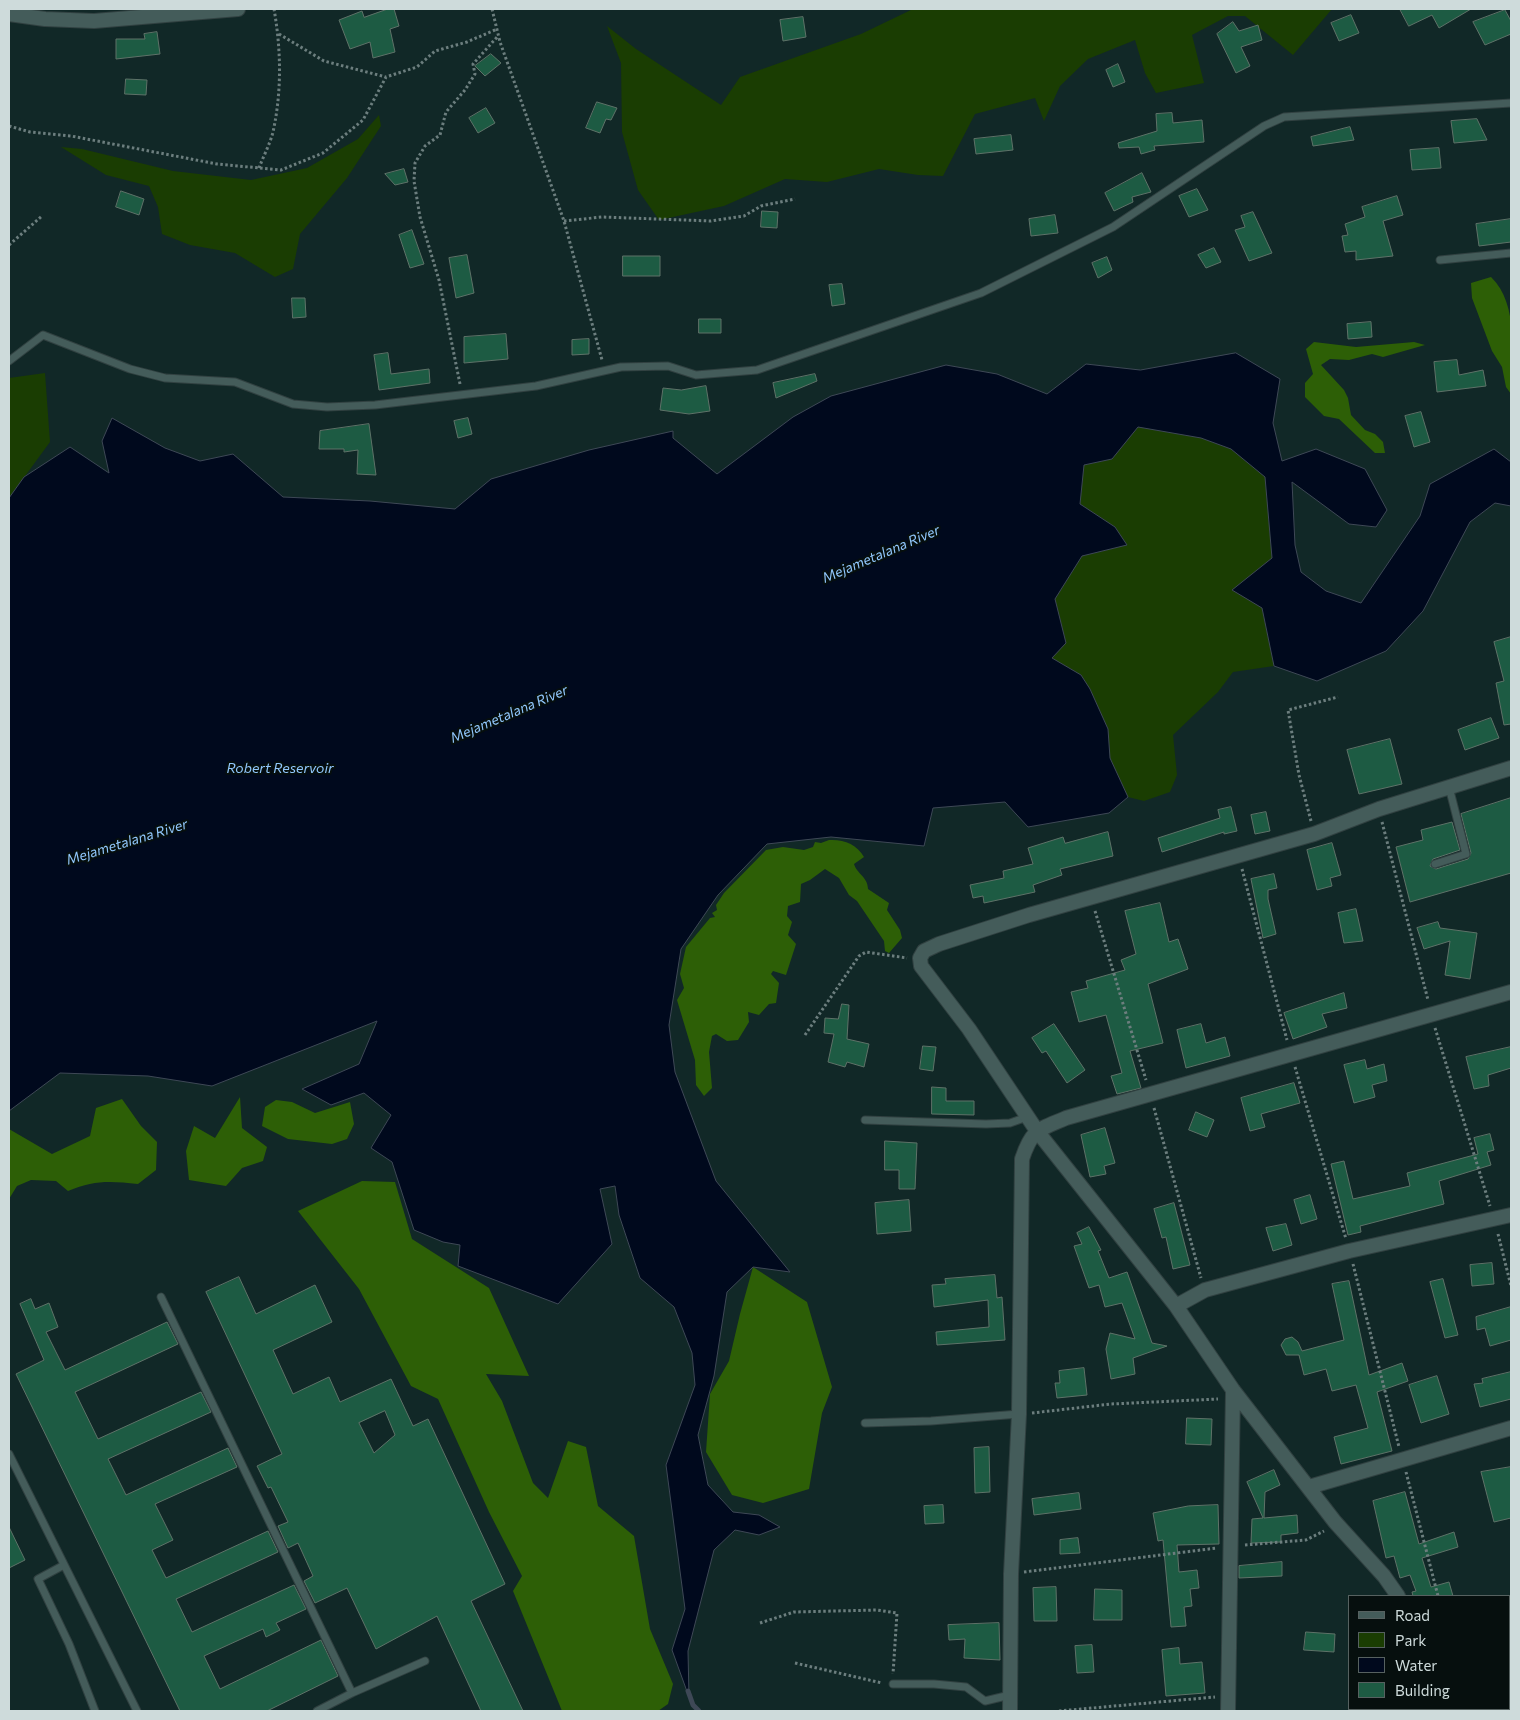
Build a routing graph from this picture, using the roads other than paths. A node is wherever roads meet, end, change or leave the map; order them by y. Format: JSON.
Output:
{"nodes":[{"id":1,"x":238,"y":9,"type":"edge"},
{"id":2,"x":9,"y":14,"type":"edge"},
{"id":3,"x":140,"y":14,"type":"edge"},
{"id":4,"x":1511,"y":103,"type":"edge"},
{"id":5,"x":1511,"y":253,"type":"edge"},
{"id":6,"x":1440,"y":260,"type":"dead end"},
{"id":7,"x":9,"y":361,"type":"edge"},
{"id":8,"x":1511,"y":768,"type":"edge"},
{"id":9,"x":1449,"y":787,"type":"junction"},
{"id":10,"x":1435,"y":864,"type":"dead end"},
{"id":11,"x":1511,"y":992,"type":"edge"},
{"id":12,"x":1027,"y":1117,"type":"junction"},
{"id":13,"x":865,"y":1120,"type":"dead end"},
{"id":14,"x":1037,"y":1130,"type":"junction"},
{"id":15,"x":1511,"y":1215,"type":"edge"},
{"id":16,"x":161,"y":1297,"type":"dead end"},
{"id":17,"x":1176,"y":1306,"type":"junction"},
{"id":18,"x":1233,"y":1394,"type":"junction"},
{"id":19,"x":1019,"y":1414,"type":"junction"},
{"id":20,"x":865,"y":1423,"type":"dead end"},
{"id":21,"x":1511,"y":1428,"type":"edge"},
{"id":22,"x":9,"y":1454,"type":"edge"},
{"id":23,"x":1309,"y":1486,"type":"junction"},
{"id":24,"x":64,"y":1564,"type":"junction"},
{"id":25,"x":1397,"y":1595,"type":"edge"},
{"id":26,"x":425,"y":1661,"type":"dead end"},
{"id":27,"x":893,"y":1684,"type":"road end"},
{"id":28,"x":352,"y":1693,"type":"junction"},
{"id":29,"x":1010,"y":1695,"type":"junction"},
{"id":30,"x":95,"y":1711,"type":"edge"},
{"id":31,"x":137,"y":1711,"type":"edge"},
{"id":32,"x":317,"y":1711,"type":"edge"},
{"id":33,"x":1010,"y":1711,"type":"edge"},
{"id":34,"x":1228,"y":1711,"type":"edge"}],
"edges":[{"from":1,"to":3,"type":"street"},
{"from":2,"to":3,"type":"street"},
{"from":4,"to":7,"type":"lane"},
{"from":5,"to":6,"type":"lane"},
{"from":8,"to":9,"type":"street"},
{"from":9,"to":10,"type":"lane"},
{"from":9,"to":12,"type":"street"},
{"from":11,"to":14,"type":"street"},
{"from":12,"to":13,"type":"lane"},
{"from":12,"to":14,"type":"street"},
{"from":14,"to":17,"type":"street"},
{"from":14,"to":19,"type":"street"},
{"from":15,"to":17,"type":"street"},
{"from":16,"to":28,"type":"lane"},
{"from":17,"to":18,"type":"street"},
{"from":18,"to":23,"type":"street"},
{"from":18,"to":34,"type":"street"},
{"from":19,"to":20,"type":"lane"},
{"from":19,"to":29,"type":"street"},
{"from":21,"to":23,"type":"street"},
{"from":22,"to":24,"type":"lane"},
{"from":23,"to":25,"type":"street"},
{"from":24,"to":30,"type":"lane"},
{"from":24,"to":31,"type":"lane"},
{"from":26,"to":28,"type":"lane"},
{"from":27,"to":29,"type":"lane"},
{"from":28,"to":32,"type":"lane"},
{"from":29,"to":33,"type":"street"}]}
